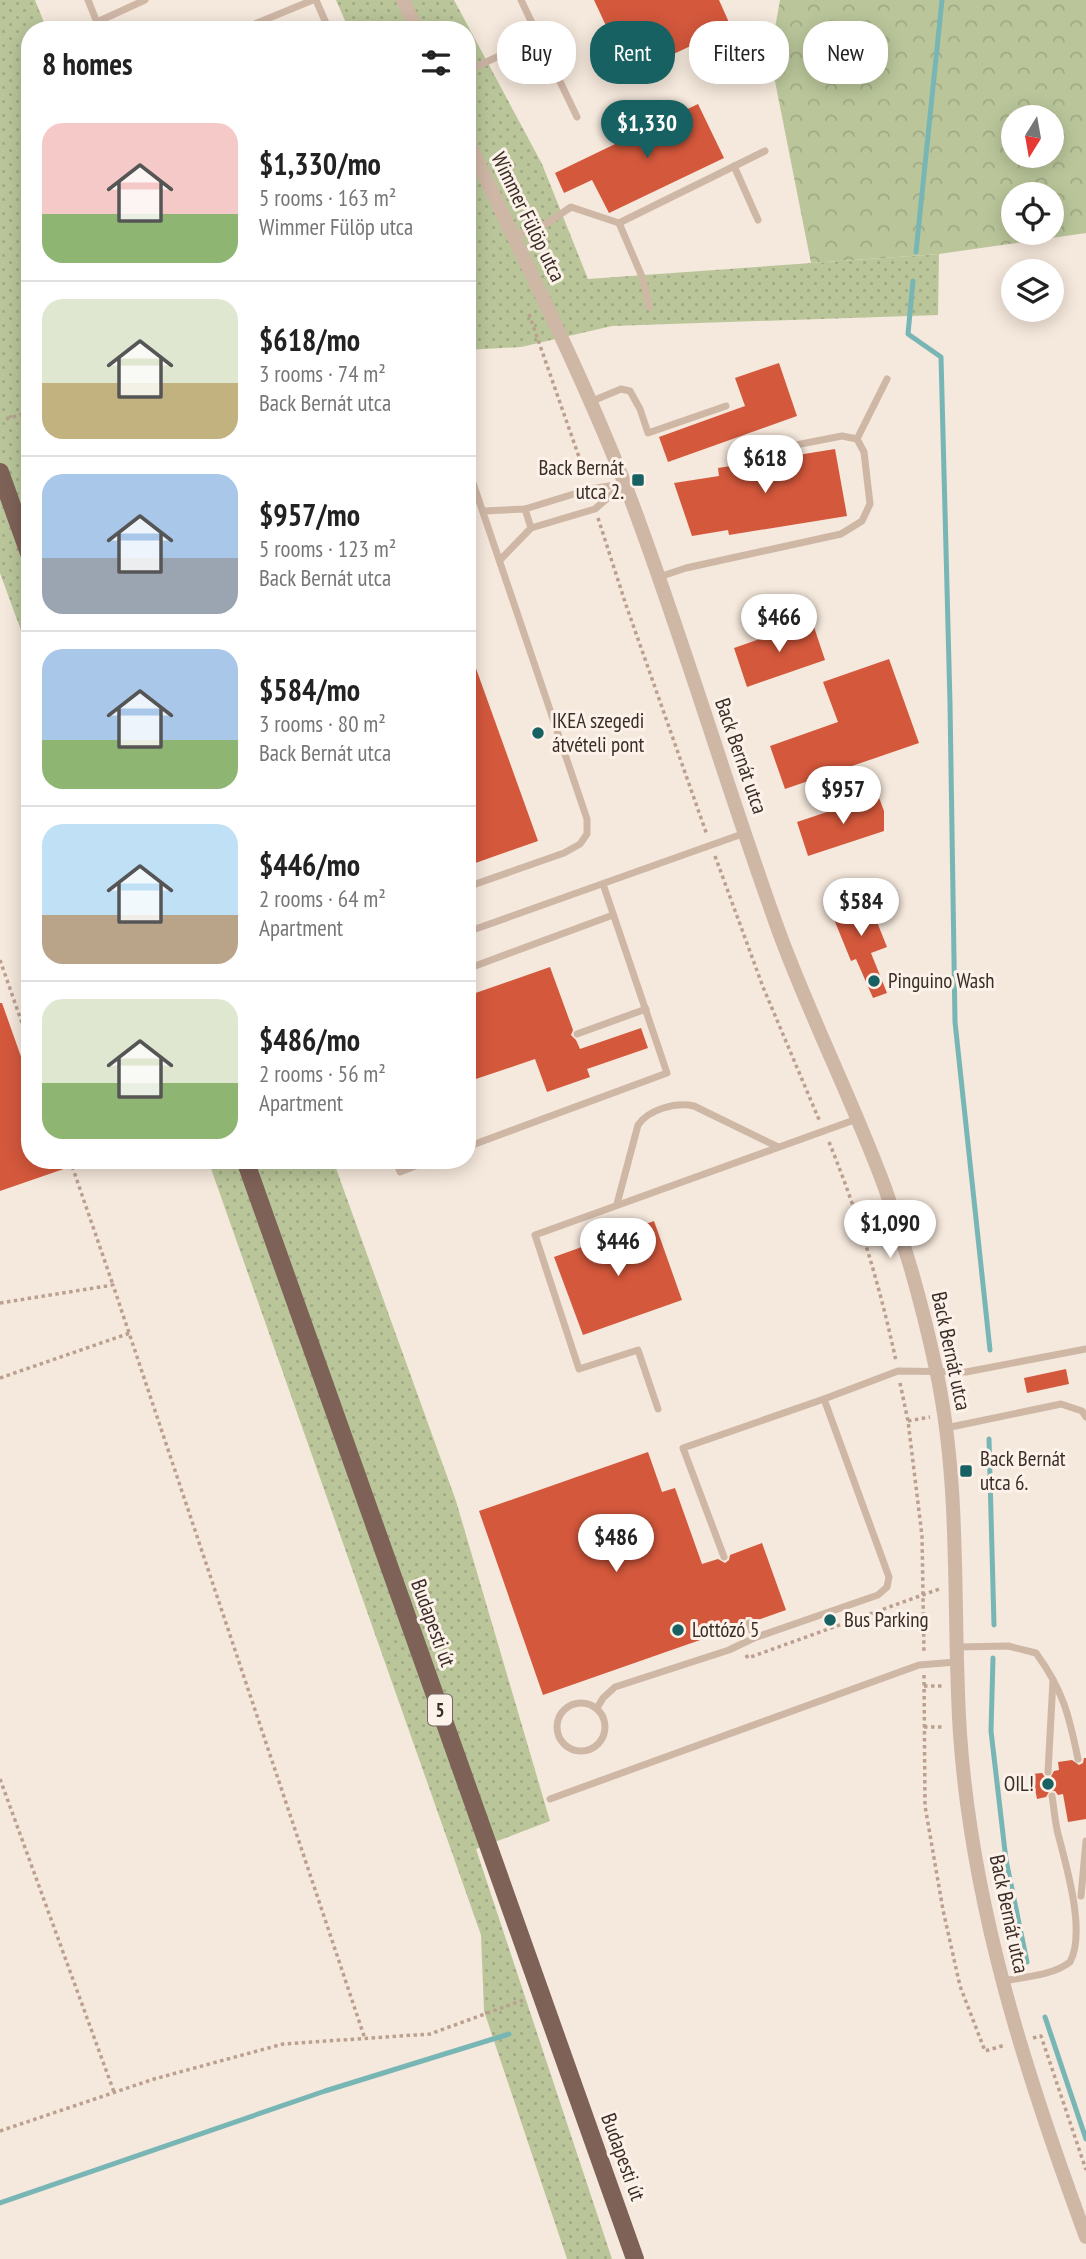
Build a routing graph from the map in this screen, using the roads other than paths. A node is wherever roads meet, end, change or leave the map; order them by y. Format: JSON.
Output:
{"nodes":[{"id":1,"x":88,"y":0,"type":"edge"},
{"id":2,"x":145,"y":0,"type":"edge"},
{"id":3,"x":314,"y":0,"type":"edge"},
{"id":4,"x":403,"y":0,"type":"edge"},
{"id":5,"x":522,"y":0,"type":"edge"},
{"id":6,"x":97,"y":21,"type":"edge"},
{"id":7,"x":108,"y":21,"type":"edge"},
{"id":8,"x":262,"y":21,"type":"edge"},
{"id":9,"x":324,"y":21,"type":"edge"},
{"id":10,"x":413,"y":21,"type":"edge"},
{"id":11,"x":532,"y":21,"type":"edge"},
{"id":12,"x":497,"y":57,"type":"edge"},
{"id":13,"x":476,"y":67,"type":"edge"},
{"id":14,"x":562,"y":84,"type":"edge"},
{"id":15,"x":577,"y":117,"type":"dead end"},
{"id":16,"x":765,"y":151,"type":"dead end"},
{"id":17,"x":476,"y":158,"type":"edge"},
{"id":18,"x":734,"y":166,"type":"junction"},
{"id":19,"x":758,"y":220,"type":"dead end"},
{"id":20,"x":619,"y":223,"type":"junction"},
{"id":21,"x":512,"y":236,"type":"junction"},
{"id":22,"x":649,"y":307,"type":"dead end"},
{"id":23,"x":551,"y":313,"type":"joint"},
{"id":24,"x":887,"y":379,"type":"dead end"},
{"id":25,"x":589,"y":402,"type":"junction"},
{"id":26,"x":726,"y":406,"type":"dead end"},
{"id":27,"x":857,"y":439,"type":"junction"},
{"id":28,"x":744,"y":455,"type":"dead end"},
{"id":29,"x":0,"y":472,"type":"edge"},
{"id":30,"x":625,"y":484,"type":"junction"},
{"id":31,"x":476,"y":490,"type":"edge"},
{"id":32,"x":525,"y":509,"type":"junction"},
{"id":33,"x":484,"y":511,"type":"junction"},
{"id":34,"x":531,"y":528,"type":"junction"},
{"id":35,"x":21,"y":530,"type":"edge"},
{"id":36,"x":501,"y":559,"type":"junction"},
{"id":37,"x":659,"y":577,"type":"junction"},
{"id":38,"x":746,"y":833,"type":"junction"},
{"id":39,"x":476,"y":884,"type":"edge"},
{"id":40,"x":603,"y":884,"type":"junction"},
{"id":41,"x":613,"y":915,"type":"junction"},
{"id":42,"x":476,"y":929,"type":"edge"},
{"id":43,"x":476,"y":966,"type":"edge"},
{"id":44,"x":646,"y":1009,"type":"junction"},
{"id":45,"x":577,"y":1034,"type":"dead end"},
{"id":46,"x":857,"y":1119,"type":"junction"},
{"id":47,"x":476,"y":1144,"type":"edge"},
{"id":48,"x":778,"y":1147,"type":"junction"},
{"id":49,"x":248,"y":1169,"type":"edge"},
{"id":50,"x":617,"y":1204,"type":"junction"},
{"id":51,"x":1086,"y":1349,"type":"edge"},
{"id":52,"x":937,"y":1372,"type":"junction"},
{"id":53,"x":824,"y":1398,"type":"junction"},
{"id":54,"x":658,"y":1409,"type":"dead end"},
{"id":55,"x":1086,"y":1417,"type":"edge"},
{"id":56,"x":945,"y":1421,"type":"junction"},
{"id":57,"x":724,"y":1557,"type":"dead end"},
{"id":58,"x":749,"y":1623,"type":"dead end"},
{"id":59,"x":754,"y":1637,"type":"junction"},
{"id":60,"x":957,"y":1654,"type":"junction"},
{"id":61,"x":1053,"y":1676,"type":"junction"},
{"id":62,"x":597,"y":1708,"type":"junction"},
{"id":63,"x":1078,"y":1759,"type":"dead end"},
{"id":64,"x":1048,"y":1772,"type":"dead end"},
{"id":65,"x":1052,"y":1796,"type":"dead end"},
{"id":66,"x":550,"y":1799,"type":"dead end"},
{"id":67,"x":1086,"y":1841,"type":"edge"},
{"id":68,"x":1081,"y":1898,"type":"junction"},
{"id":69,"x":1002,"y":1981,"type":"junction"},
{"id":70,"x":1085,"y":2229,"type":"edge"},
{"id":71,"x":635,"y":2259,"type":"edge"}],
"edges":[{"from":1,"to":6,"type":"lane"},
{"from":2,"to":7,"type":"lane"},
{"from":3,"to":8,"type":"lane"},
{"from":3,"to":9,"type":"lane"},
{"from":4,"to":10,"type":"street"},
{"from":5,"to":11,"type":"lane"},
{"from":12,"to":13,"type":"lane"},
{"from":14,"to":15,"type":"lane"},
{"from":16,"to":18,"type":"lane"},
{"from":17,"to":21,"type":"street","name":"Wimmer Fülöp utca"},
{"from":18,"to":19,"type":"lane"},
{"from":18,"to":20,"type":"lane"},
{"from":20,"to":21,"type":"lane"},
{"from":20,"to":22,"type":"lane"},
{"from":21,"to":23,"type":"street","name":"Wimmer Fülöp utca"},
{"from":23,"to":25,"type":"street","name":"Back Bernát utca"},
{"from":24,"to":27,"type":"lane"},
{"from":25,"to":26,"type":"lane"},
{"from":25,"to":30,"type":"street","name":"Back Bernát utca"},
{"from":27,"to":28,"type":"lane"},
{"from":27,"to":37,"type":"lane"},
{"from":29,"to":35,"type":"main road"},
{"from":30,"to":32,"type":"lane"},
{"from":30,"to":34,"type":"lane"},
{"from":30,"to":37,"type":"street","name":"Back Bernát utca"},
{"from":31,"to":33,"type":"lane"},
{"from":32,"to":33,"type":"lane"},
{"from":32,"to":34,"type":"lane"},
{"from":33,"to":36,"type":"lane"},
{"from":34,"to":36,"type":"lane"},
{"from":36,"to":39,"type":"lane"},
{"from":37,"to":38,"type":"street","name":"Back Bernát utca"},
{"from":38,"to":40,"type":"lane"},
{"from":38,"to":46,"type":"street","name":"Back Bernát utca"},
{"from":40,"to":41,"type":"lane"},
{"from":40,"to":42,"type":"lane"},
{"from":41,"to":43,"type":"lane"},
{"from":41,"to":44,"type":"lane"},
{"from":44,"to":45,"type":"lane"},
{"from":44,"to":47,"type":"lane"},
{"from":46,"to":48,"type":"lane"},
{"from":46,"to":52,"type":"street","name":"Back Bernát utca"},
{"from":48,"to":50,"type":"lane"},
{"from":48,"to":50,"type":"lane"},
{"from":49,"to":71,"type":"main road","name":"Budapesti út","number":"5"},
{"from":50,"to":54,"type":"lane"},
{"from":51,"to":52,"type":"lane"},
{"from":52,"to":53,"type":"lane"},
{"from":52,"to":56,"type":"street","name":"Back Bernát utca"},
{"from":53,"to":57,"type":"lane"},
{"from":53,"to":59,"type":"lane"},
{"from":55,"to":56,"type":"lane"},
{"from":56,"to":60,"type":"street","name":"Back Bernát utca"},
{"from":58,"to":59,"type":"lane"},
{"from":59,"to":62,"type":"lane"},
{"from":60,"to":61,"type":"lane"},
{"from":60,"to":66,"type":"lane"},
{"from":60,"to":69,"type":"street","name":"Back Bernát utca"},
{"from":61,"to":63,"type":"lane"},
{"from":61,"to":64,"type":"lane"},
{"from":62,"to":62,"type":"lane"},
{"from":65,"to":68,"type":"lane"},
{"from":67,"to":68,"type":"lane"},
{"from":68,"to":69,"type":"lane"},
{"from":69,"to":70,"type":"street","name":"Back Bernát utca"}]}
